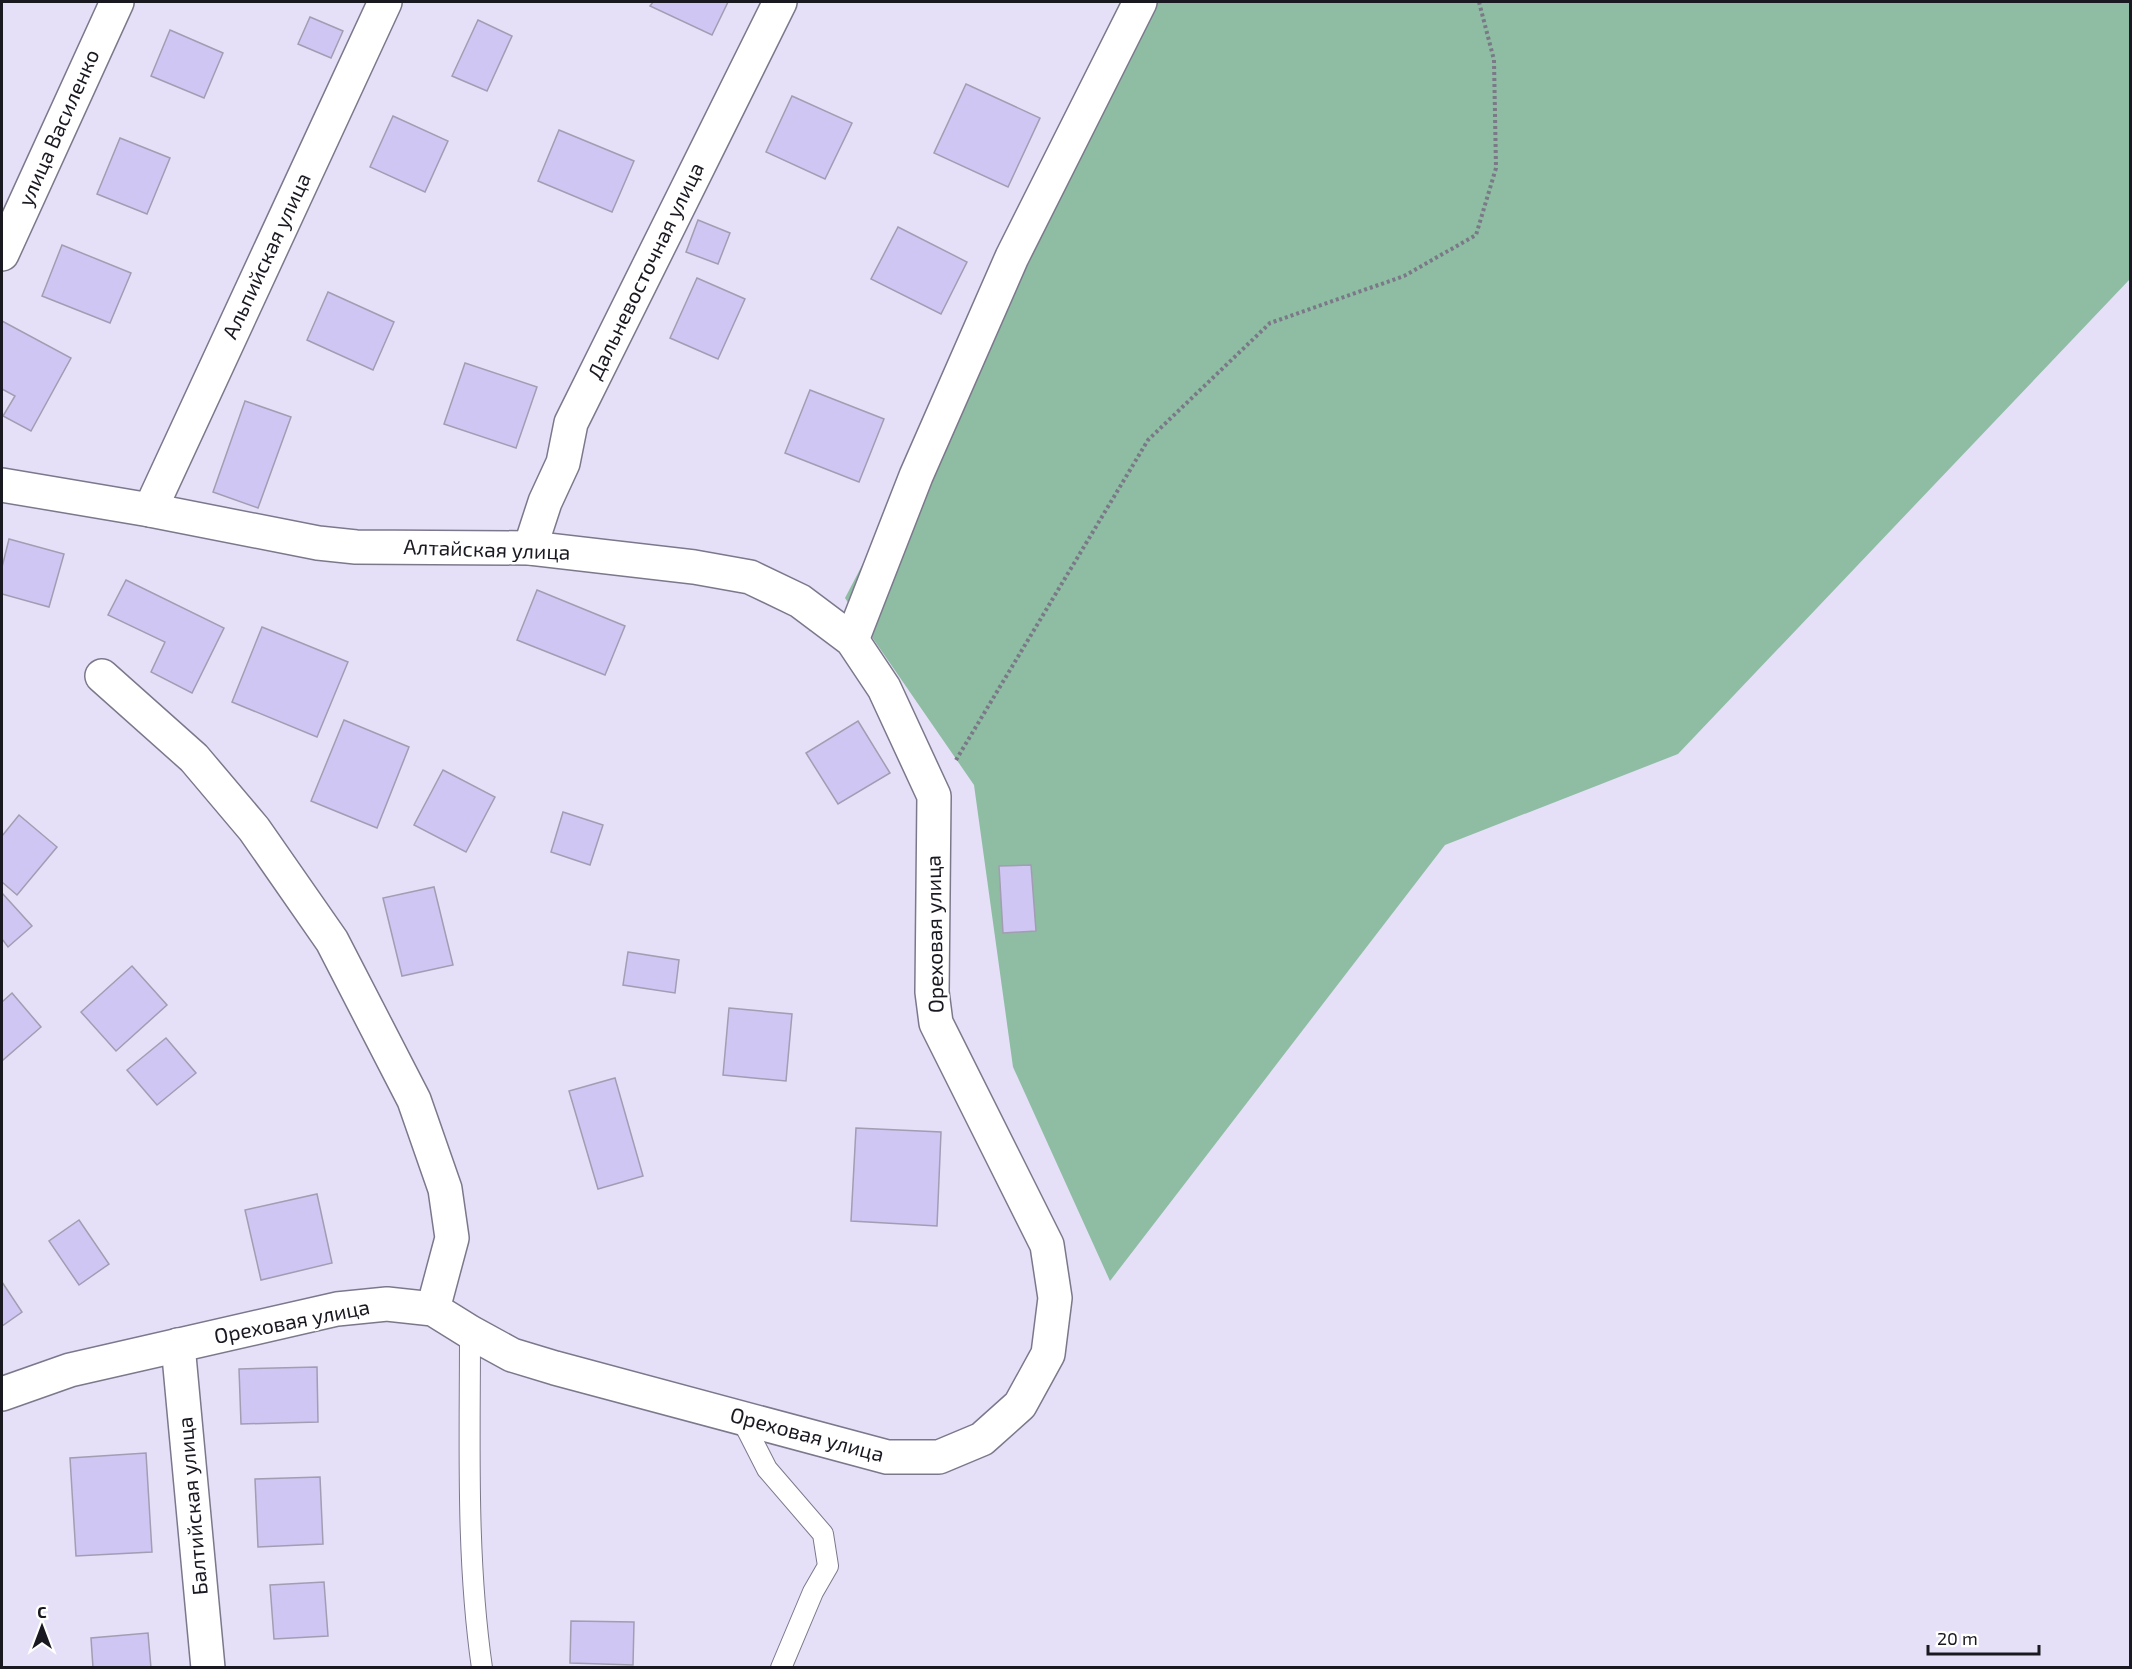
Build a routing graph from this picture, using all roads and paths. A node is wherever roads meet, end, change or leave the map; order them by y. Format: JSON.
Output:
{"nodes":[{"id":1,"x":117,"y":2,"type":"edge"},
{"id":2,"x":385,"y":2,"type":"edge"},
{"id":3,"x":780,"y":2,"type":"edge"},
{"id":4,"x":1140,"y":2,"type":"edge"},
{"id":5,"x":1479,"y":2,"type":"edge"},
{"id":6,"x":2,"y":254,"type":"edge"},
{"id":7,"x":2,"y":485,"type":"edge"},
{"id":8,"x":150,"y":510,"type":"junction"},
{"id":9,"x":530,"y":548,"type":"junction"},
{"id":10,"x":852,"y":640,"type":"junction"},
{"id":11,"x":102,"y":676,"type":"dead end"},
{"id":12,"x":934,"y":796,"type":"junction"},
{"id":13,"x":433,"y":1309,"type":"junction"},
{"id":14,"x":470,"y":1332,"type":"junction"},
{"id":15,"x":178,"y":1345,"type":"junction"},
{"id":16,"x":2,"y":1394,"type":"edge"},
{"id":17,"x":741,"y":1418,"type":"junction"},
{"id":18,"x":208,"y":1668,"type":"edge"},
{"id":19,"x":482,"y":1668,"type":"edge"},
{"id":20,"x":781,"y":1668,"type":"edge"}],
"edges":[{"from":1,"to":6,"type":"street","name":"улица Василенко"},
{"from":2,"to":8,"type":"street","name":"Альпийская улица"},
{"from":3,"to":9,"type":"street","name":"Дальневосточная улица"},
{"from":4,"to":10,"type":"street"},
{"from":5,"to":12,"type":"path"},
{"from":7,"to":8,"type":"street","name":"Алтайская улица"},
{"from":8,"to":9,"type":"street","name":"Алтайская улица"},
{"from":9,"to":10,"type":"street","name":"Алтайская улица"},
{"from":10,"to":12,"type":"street","name":"Алтайская улица"},
{"from":11,"to":13,"type":"street"},
{"from":12,"to":17,"type":"street","name":"Ореховая улица"},
{"from":13,"to":14,"type":"street","name":"Ореховая улица"},
{"from":13,"to":15,"type":"street","name":"Ореховая улица"},
{"from":14,"to":17,"type":"street","name":"Ореховая улица"},
{"from":14,"to":19,"type":"lane"},
{"from":15,"to":16,"type":"street","name":"Ореховая улица"},
{"from":15,"to":18,"type":"street","name":"Балтийская улица"},
{"from":17,"to":20,"type":"lane"}]}
